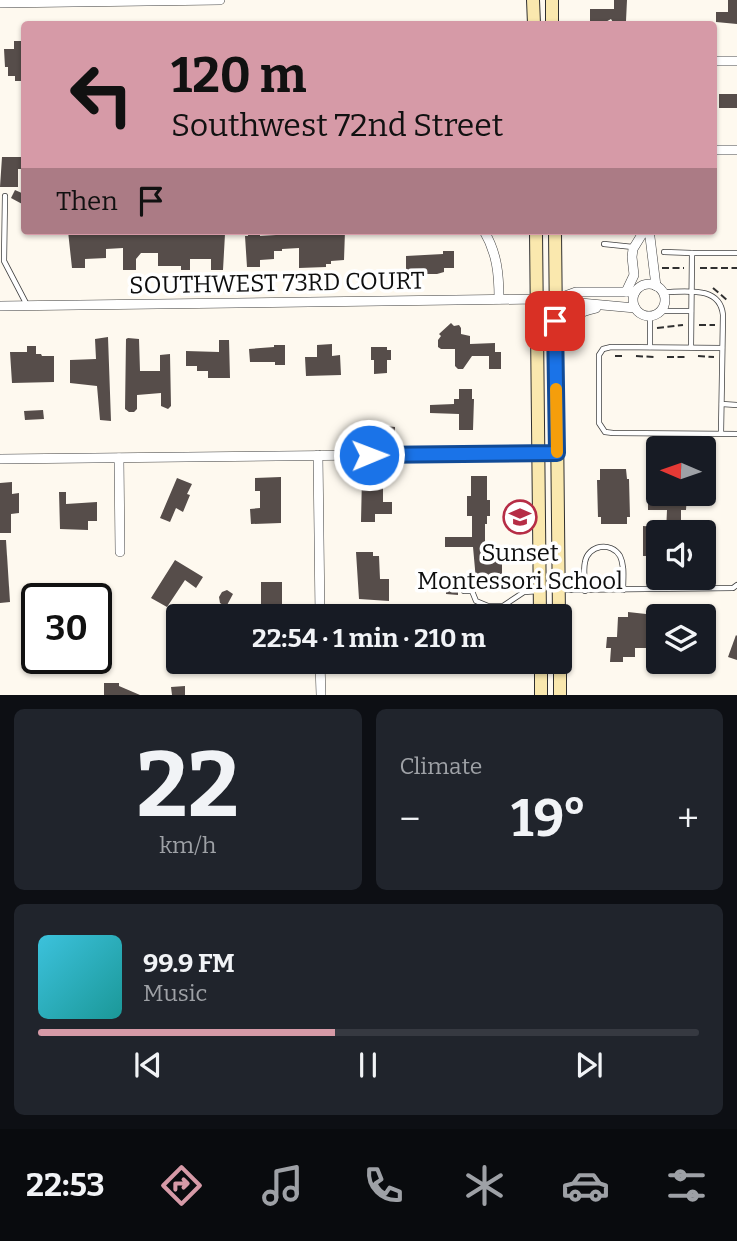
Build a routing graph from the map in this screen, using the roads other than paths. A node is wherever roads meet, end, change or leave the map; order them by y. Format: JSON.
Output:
{"nodes":[{"id":1,"x":220,"y":0,"type":"edge"},
{"id":2,"x":533,"y":0,"type":"edge"},
{"id":3,"x":552,"y":0,"type":"edge"},
{"id":4,"x":0,"y":3,"type":"edge"},
{"id":5,"x":534,"y":21,"type":"edge"},
{"id":6,"x":552,"y":21,"type":"edge"},
{"id":7,"x":717,"y":61,"type":"edge"},
{"id":8,"x":737,"y":61,"type":"edge"},
{"id":9,"x":717,"y":150,"type":"edge"},
{"id":10,"x":737,"y":150,"type":"edge"},
{"id":11,"x":5,"y":196,"type":"dead end"},
{"id":12,"x":486,"y":235,"type":"edge"},
{"id":13,"x":536,"y":235,"type":"edge"},
{"id":14,"x":555,"y":235,"type":"edge"},
{"id":15,"x":643,"y":235,"type":"edge"},
{"id":16,"x":647,"y":235,"type":"edge"},
{"id":17,"x":604,"y":244,"type":"dead end"},
{"id":18,"x":634,"y":247,"type":"junction"},
{"id":19,"x":651,"y":247,"type":"junction"},
{"id":20,"x":664,"y":252,"type":"dead end"},
{"id":21,"x":692,"y":253,"type":"junction"},
{"id":22,"x":737,"y":253,"type":"edge"},
{"id":23,"x":659,"y":289,"type":"junction"},
{"id":24,"x":630,"y":292,"type":"junction"},
{"id":25,"x":692,"y":292,"type":"junction"},
{"id":26,"x":499,"y":299,"type":"junction"},
{"id":27,"x":537,"y":299,"type":"junction"},
{"id":28,"x":555,"y":299,"type":"junction"},
{"id":29,"x":0,"y":306,"type":"edge"},
{"id":30,"x":28,"y":306,"type":"junction"},
{"id":31,"x":601,"y":306,"type":"junction"},
{"id":32,"x":635,"y":308,"type":"junction"},
{"id":33,"x":662,"y":311,"type":"junction"},
{"id":34,"x":691,"y":312,"type":"junction"},
{"id":35,"x":650,"y":317,"type":"junction"},
{"id":36,"x":556,"y":343,"type":"junction"},
{"id":37,"x":650,"y":347,"type":"junction"},
{"id":38,"x":691,"y":347,"type":"junction"},
{"id":39,"x":722,"y":348,"type":"junction"},
{"id":40,"x":722,"y":404,"type":"junction"},
{"id":41,"x":737,"y":405,"type":"edge"},
{"id":42,"x":721,"y":433,"type":"junction"},
{"id":43,"x":737,"y":433,"type":"edge"},
{"id":44,"x":538,"y":453,"type":"junction"},
{"id":45,"x":557,"y":453,"type":"junction"},
{"id":46,"x":318,"y":455,"type":"junction"},
{"id":47,"x":119,"y":458,"type":"junction"},
{"id":48,"x":0,"y":459,"type":"edge"},
{"id":49,"x":120,"y":552,"type":"dead end"},
{"id":50,"x":736,"y":588,"type":"edge"},
{"id":51,"x":559,"y":590,"type":"junction"},
{"id":52,"x":624,"y":590,"type":"junction"},
{"id":53,"x":464,"y":591,"type":"dead end"},
{"id":54,"x":540,"y":591,"type":"junction"},
{"id":55,"x":585,"y":591,"type":"junction"},
{"id":56,"x":320,"y":604,"type":"edge"},
{"id":57,"x":540,"y":604,"type":"edge"},
{"id":58,"x":559,"y":604,"type":"edge"},
{"id":59,"x":320,"y":674,"type":"edge"},
{"id":60,"x":541,"y":674,"type":"edge"},
{"id":61,"x":560,"y":674,"type":"edge"},
{"id":62,"x":321,"y":695,"type":"edge"},
{"id":63,"x":541,"y":695,"type":"edge"},
{"id":64,"x":560,"y":695,"type":"edge"}],
"edges":[{"from":1,"to":4,"type":"street"},
{"from":2,"to":5,"type":"main road"},
{"from":3,"to":6,"type":"main road"},
{"from":7,"to":8,"type":"street"},
{"from":9,"to":10,"type":"street"},
{"from":11,"to":30,"type":"lane"},
{"from":12,"to":26,"type":"street"},
{"from":13,"to":27,"type":"main road"},
{"from":14,"to":28,"type":"main road"},
{"from":15,"to":18,"type":"street"},
{"from":16,"to":19,"type":"street"},
{"from":17,"to":18,"type":"lane"},
{"from":18,"to":19,"type":"street"},
{"from":18,"to":24,"type":"street"},
{"from":19,"to":23,"type":"street"},
{"from":20,"to":21,"type":"lane"},
{"from":21,"to":22,"type":"lane"},
{"from":21,"to":25,"type":"lane"},
{"from":23,"to":24,"type":"street"},
{"from":23,"to":25,"type":"lane"},
{"from":23,"to":33,"type":"street"},
{"from":24,"to":28,"type":"street"},
{"from":24,"to":32,"type":"street"},
{"from":25,"to":34,"type":"lane"},
{"from":25,"to":39,"type":"lane"},
{"from":26,"to":27,"type":"street","name":"SOUTHWEST 73RD COURT"},
{"from":26,"to":30,"type":"street","name":"SOUTHWEST 73RD COURT"},
{"from":27,"to":28,"type":"street","name":"SOUTHWEST 73RD COURT"},
{"from":27,"to":44,"type":"main road"},
{"from":28,"to":31,"type":"street"},
{"from":28,"to":36,"type":"main road"},
{"from":29,"to":30,"type":"street","name":"SOUTHWEST 73RD COURT"},
{"from":31,"to":32,"type":"street"},
{"from":31,"to":36,"type":"street"},
{"from":32,"to":35,"type":"street"},
{"from":33,"to":34,"type":"lane"},
{"from":33,"to":35,"type":"street"},
{"from":34,"to":38,"type":"lane"},
{"from":35,"to":37,"type":"lane"},
{"from":36,"to":45,"type":"main road"},
{"from":37,"to":38,"type":"lane"},
{"from":37,"to":42,"type":"lane"},
{"from":38,"to":39,"type":"lane"},
{"from":39,"to":40,"type":"lane"},
{"from":40,"to":41,"type":"lane"},
{"from":40,"to":42,"type":"lane"},
{"from":42,"to":43,"type":"lane"},
{"from":44,"to":45,"type":"street"},
{"from":44,"to":46,"type":"street"},
{"from":44,"to":54,"type":"main road"},
{"from":45,"to":51,"type":"main road"},
{"from":46,"to":47,"type":"street"},
{"from":46,"to":56,"type":"street"},
{"from":47,"to":48,"type":"street"},
{"from":47,"to":49,"type":"street"},
{"from":50,"to":52,"type":"lane"},
{"from":51,"to":54,"type":"main road"},
{"from":51,"to":55,"type":"lane"},
{"from":51,"to":58,"type":"main road"},
{"from":52,"to":55,"type":"lane"},
{"from":52,"to":55,"type":"lane"},
{"from":53,"to":54,"type":"lane"},
{"from":54,"to":57,"type":"main road"},
{"from":59,"to":62,"type":"street"},
{"from":60,"to":63,"type":"main road"},
{"from":61,"to":64,"type":"main road"}]}
